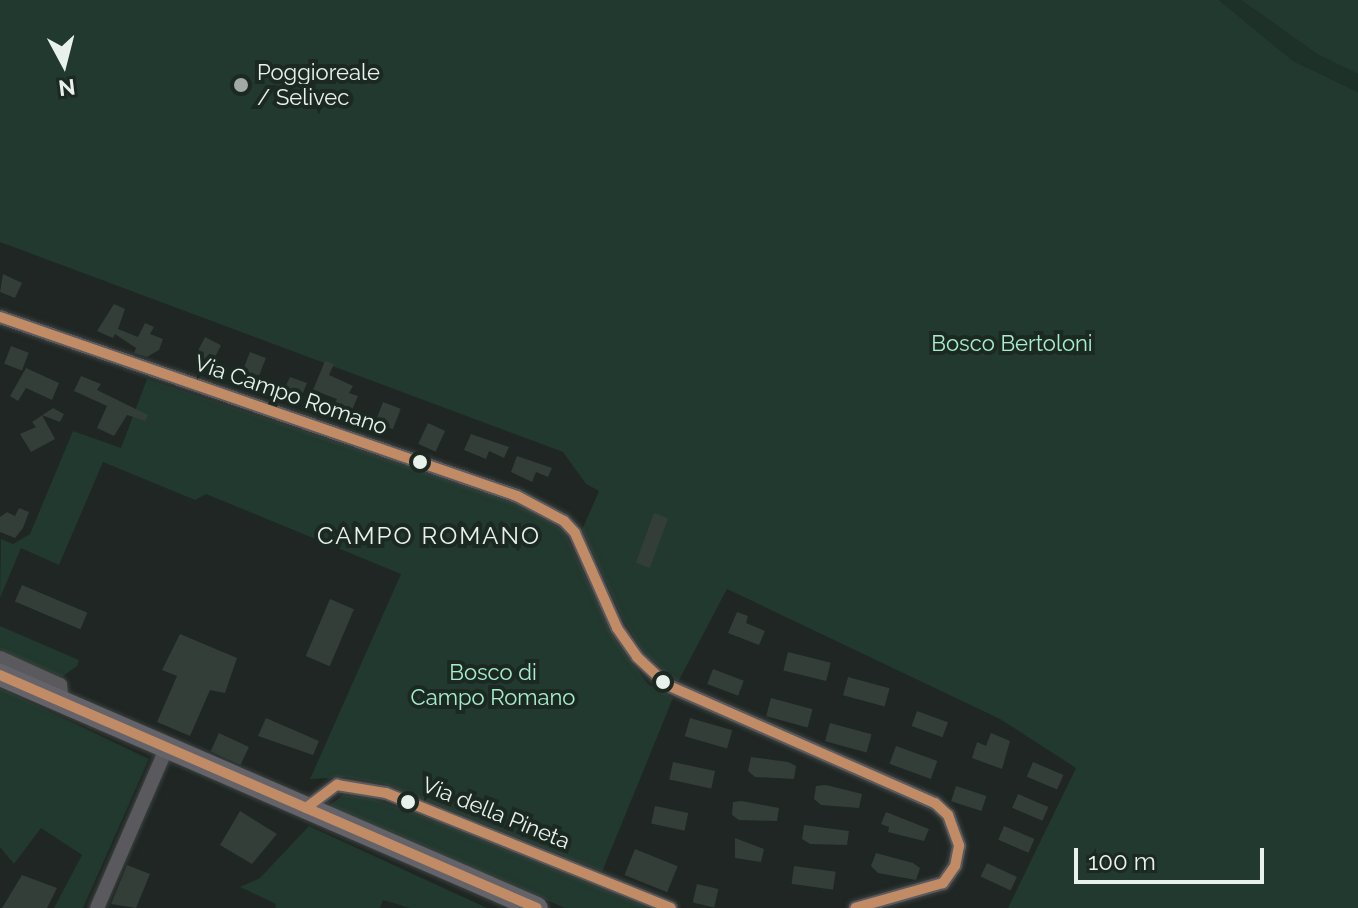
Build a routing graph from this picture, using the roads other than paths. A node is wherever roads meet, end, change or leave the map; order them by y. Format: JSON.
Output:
{"nodes":[{"id":1,"x":0,"y":317,"type":"edge"},
{"id":2,"x":0,"y":658,"type":"edge"},
{"id":3,"x":0,"y":675,"type":"edge"},
{"id":4,"x":62,"y":702,"type":"junction"},
{"id":5,"x":167,"y":747,"type":"junction"},
{"id":6,"x":306,"y":808,"type":"junction"},
{"id":7,"x":97,"y":908,"type":"edge"},
{"id":8,"x":537,"y":908,"type":"edge"},
{"id":9,"x":671,"y":908,"type":"edge"},
{"id":10,"x":855,"y":908,"type":"edge"}],
"edges":[{"from":1,"to":10,"type":"street","name":"Via Campo Romano"},
{"from":2,"to":4,"type":"street"},
{"from":3,"to":4,"type":"main road"},
{"from":4,"to":5,"type":"main road"},
{"from":5,"to":6,"type":"main road"},
{"from":5,"to":7,"type":"street"},
{"from":6,"to":8,"type":"main road"},
{"from":6,"to":9,"type":"street","name":"Via della Pineta"}]}
